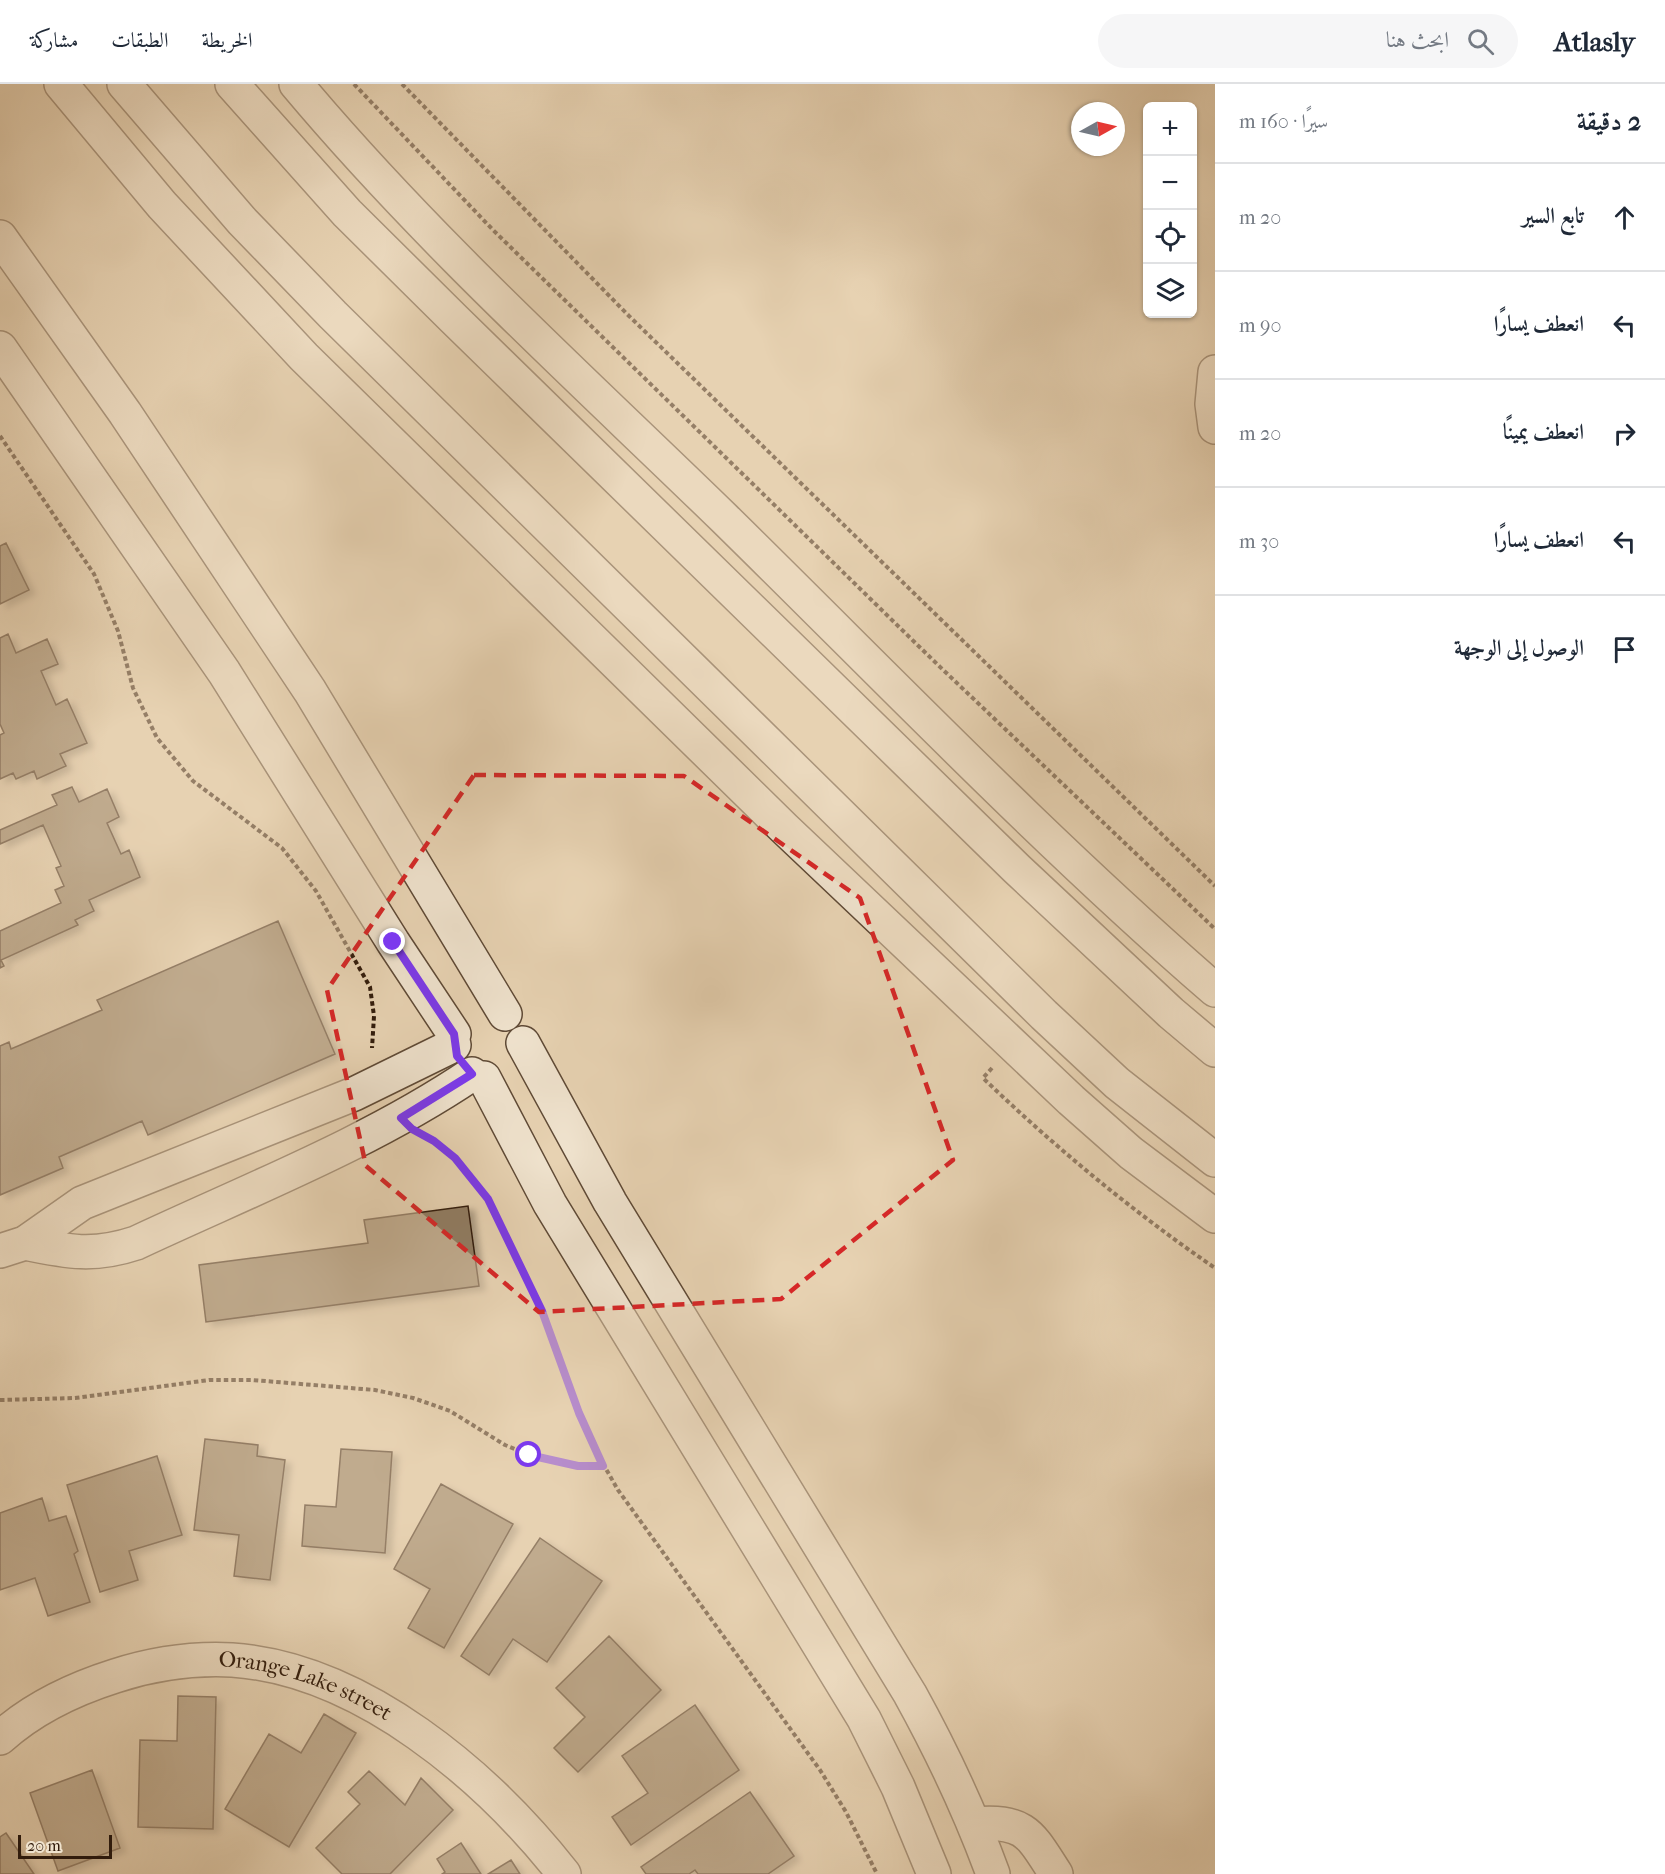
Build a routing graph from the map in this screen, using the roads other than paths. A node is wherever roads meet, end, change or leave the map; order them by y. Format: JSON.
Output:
{"nodes":[{"id":1,"x":61,"y":84,"type":"edge"},
{"id":2,"x":124,"y":84,"type":"edge"},
{"id":3,"x":232,"y":84,"type":"edge"},
{"id":4,"x":296,"y":84,"type":"edge"},
{"id":5,"x":0,"y":237,"type":"edge"},
{"id":6,"x":0,"y":348,"type":"edge"},
{"id":7,"x":1215,"y":372,"type":"edge"},
{"id":8,"x":1215,"y":427,"type":"edge"},
{"id":9,"x":818,"y":792,"type":"junction"},
{"id":10,"x":784,"y":828,"type":"junction"},
{"id":11,"x":1215,"y":990,"type":"edge"},
{"id":12,"x":505,"y":1014,"type":"junction"},
{"id":13,"x":1044,"y":1015,"type":"junction"},
{"id":14,"x":454,"y":1039,"type":"junction"},
{"id":15,"x":523,"y":1043,"type":"junction"},
{"id":16,"x":1013,"y":1044,"type":"junction"},
{"id":17,"x":1215,"y":1050,"type":"edge"},
{"id":18,"x":478,"y":1076,"type":"junction"},
{"id":19,"x":1215,"y":1160,"type":"edge"},
{"id":20,"x":1215,"y":1216,"type":"edge"},
{"id":21,"x":13,"y":1247,"type":"edge"},
{"id":22,"x":0,"y":1738,"type":"edge"},
{"id":23,"x":974,"y":1824,"type":"junction"},
{"id":24,"x":564,"y":1874,"type":"edge"},
{"id":25,"x":934,"y":1874,"type":"edge"},
{"id":26,"x":993,"y":1874,"type":"edge"},
{"id":27,"x":1056,"y":1874,"type":"edge"}],
"edges":[{"from":1,"to":10,"type":"street"},
{"from":2,"to":9,"type":"street"},
{"from":3,"to":17,"type":"street"},
{"from":4,"to":11,"type":"street"},
{"from":5,"to":12,"type":"street"},
{"from":6,"to":14,"type":"street"},
{"from":7,"to":8,"type":"street"},
{"from":9,"to":10,"type":"street"},
{"from":9,"to":13,"type":"street"},
{"from":10,"to":16,"type":"street"},
{"from":12,"to":14,"type":"street"},
{"from":12,"to":15,"type":"street"},
{"from":13,"to":16,"type":"street"},
{"from":13,"to":19,"type":"street"},
{"from":14,"to":18,"type":"street"},
{"from":14,"to":21,"type":"street"},
{"from":15,"to":18,"type":"street"},
{"from":15,"to":23,"type":"street"},
{"from":16,"to":20,"type":"street"},
{"from":18,"to":21,"type":"street"},
{"from":18,"to":25,"type":"street"},
{"from":22,"to":24,"type":"street","name":"Orange Lake street"},
{"from":23,"to":26,"type":"street"},
{"from":23,"to":27,"type":"street"}]}
